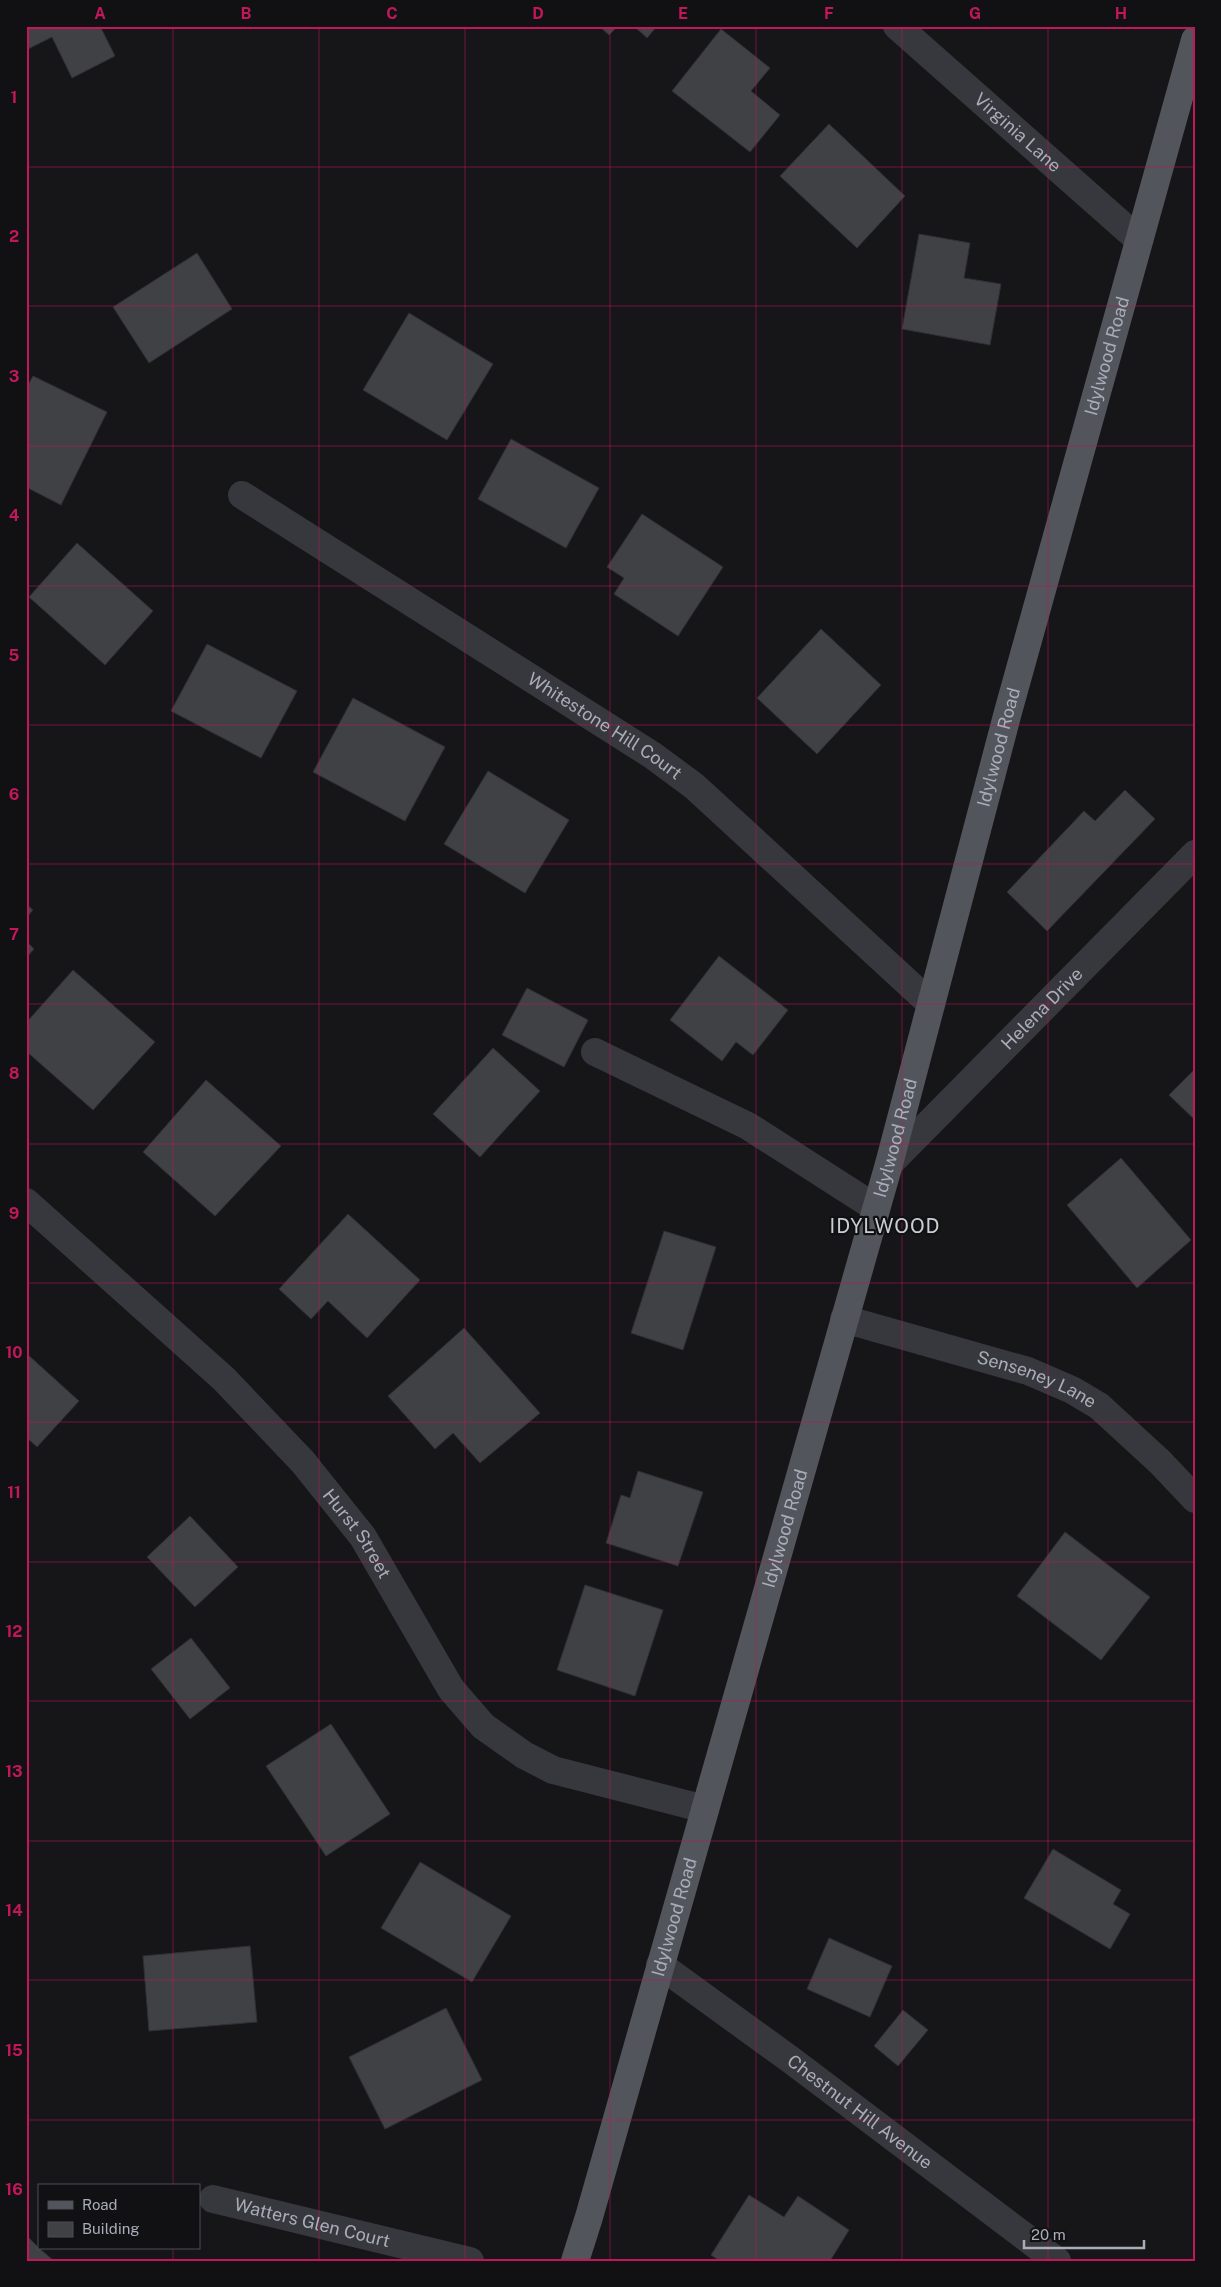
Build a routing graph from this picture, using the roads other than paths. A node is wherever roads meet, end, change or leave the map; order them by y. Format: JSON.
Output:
{"nodes":[{"id":1,"x":897,"y":26,"type":"edge"},
{"id":2,"x":1195,"y":40,"type":"edge"},
{"id":3,"x":1140,"y":240,"type":"junction"},
{"id":4,"x":242,"y":496,"type":"dead end"},
{"id":5,"x":1195,"y":854,"type":"edge"},
{"id":6,"x":931,"y":1004,"type":"junction"},
{"id":7,"x":595,"y":1052,"type":"dead end"},
{"id":8,"x":889,"y":1164,"type":"junction"},
{"id":9,"x":26,"y":1202,"type":"edge"},
{"id":10,"x":876,"y":1208,"type":"junction"},
{"id":11,"x":844,"y":1319,"type":"junction"},
{"id":12,"x":1195,"y":1499,"type":"edge"},
{"id":13,"x":705,"y":1809,"type":"junction"},
{"id":14,"x":660,"y":1965,"type":"junction"},
{"id":15,"x":213,"y":2199,"type":"dead end"},
{"id":16,"x":470,"y":2261,"type":"edge"},
{"id":17,"x":575,"y":2261,"type":"edge"},
{"id":18,"x":1057,"y":2261,"type":"edge"}],
"edges":[{"from":1,"to":3,"type":"street","name":"Virginia Lane"},
{"from":2,"to":3,"type":"main road","name":"Idylwood Road"},
{"from":3,"to":6,"type":"main road","name":"Idylwood Road"},
{"from":4,"to":6,"type":"street","name":"Whitestone Hill Court"},
{"from":5,"to":8,"type":"street","name":"Helena Drive"},
{"from":6,"to":8,"type":"main road","name":"Idylwood Road"},
{"from":7,"to":10,"type":"street"},
{"from":8,"to":10,"type":"main road","name":"Idylwood Road"},
{"from":9,"to":13,"type":"street","name":"Hurst Street"},
{"from":10,"to":11,"type":"main road","name":"Idylwood Road"},
{"from":11,"to":12,"type":"street","name":"Senseney Lane"},
{"from":11,"to":13,"type":"main road","name":"Idylwood Road"},
{"from":13,"to":14,"type":"main road","name":"Idylwood Road"},
{"from":14,"to":17,"type":"main road","name":"Idylwood Road"},
{"from":14,"to":18,"type":"street","name":"Chestnut Hill Avenue"},
{"from":15,"to":16,"type":"street","name":"Watters Glen Court"}]}
